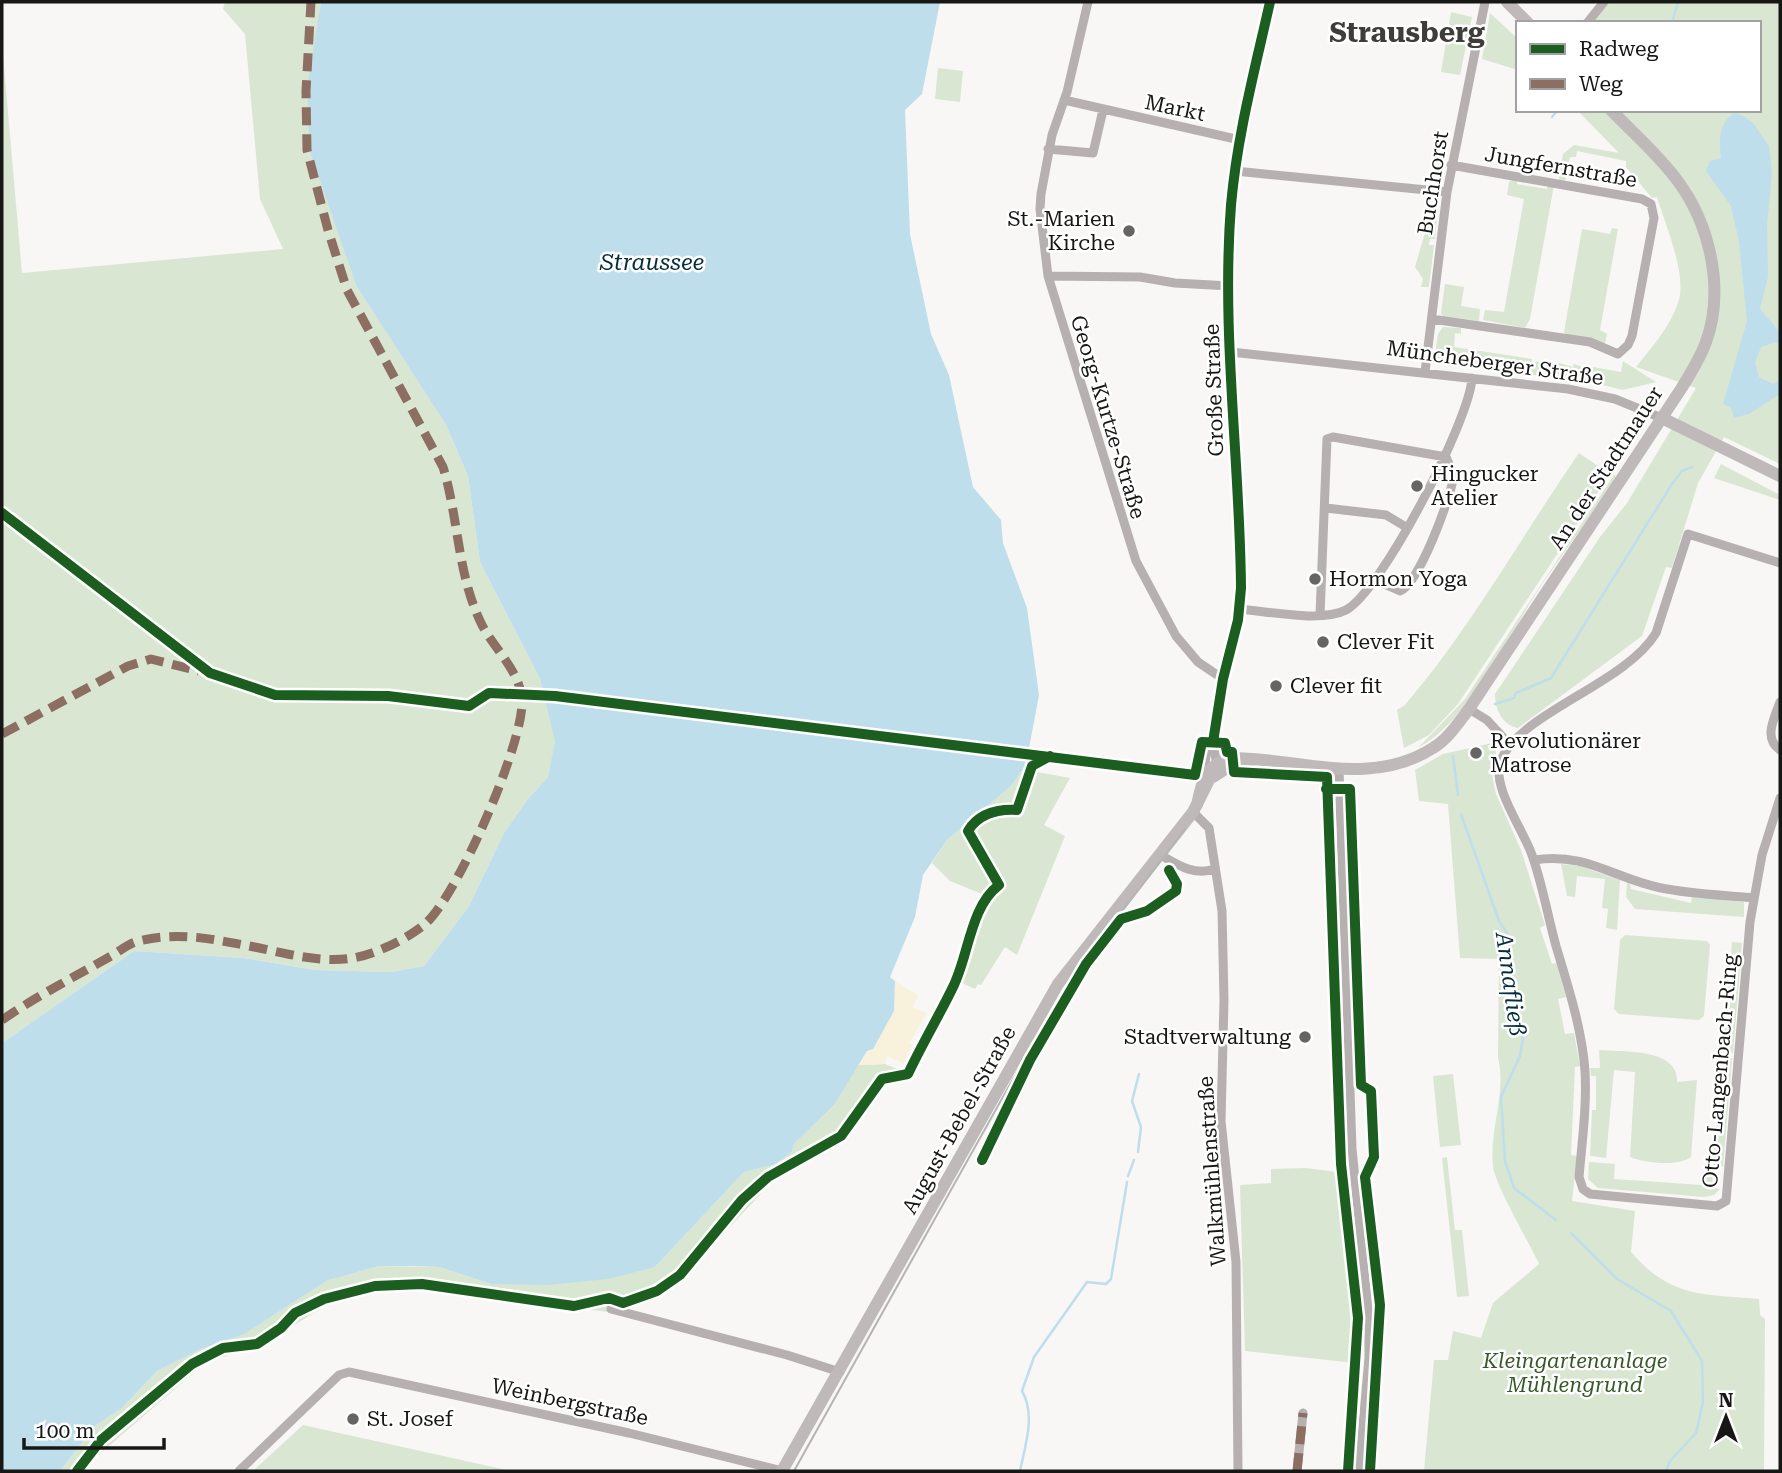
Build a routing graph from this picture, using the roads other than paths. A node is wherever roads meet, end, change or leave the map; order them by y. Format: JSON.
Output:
{"nodes":[{"id":1,"x":1088,"y":2,"type":"edge"},
{"id":2,"x":1270,"y":2,"type":"edge"},
{"id":3,"x":1485,"y":2,"type":"edge"},
{"id":4,"x":1507,"y":2,"type":"edge"},
{"id":5,"x":1604,"y":2,"type":"edge"},
{"id":6,"x":1526,"y":21,"type":"edge"},
{"id":7,"x":1589,"y":21,"type":"edge"},
{"id":8,"x":1064,"y":100,"type":"junction"},
{"id":9,"x":1103,"y":110,"type":"junction"},
{"id":10,"x":1613,"y":112,"type":"edge"},
{"id":11,"x":1240,"y":140,"type":"junction"},
{"id":12,"x":1048,"y":149,"type":"junction"},
{"id":13,"x":1451,"y":164,"type":"junction"},
{"id":14,"x":1235,"y":171,"type":"junction"},
{"id":15,"x":1447,"y":192,"type":"junction"},
{"id":16,"x":1048,"y":276,"type":"junction"},
{"id":17,"x":1230,"y":286,"type":"junction"},
{"id":18,"x":1432,"y":319,"type":"junction"},
{"id":19,"x":1231,"y":352,"type":"junction"},
{"id":20,"x":1425,"y":372,"type":"junction"},
{"id":21,"x":1472,"y":378,"type":"junction"},
{"id":22,"x":1664,"y":419,"type":"junction"},
{"id":23,"x":1446,"y":457,"type":"junction"},
{"id":24,"x":1780,"y":476,"type":"edge"},
{"id":25,"x":1326,"y":508,"type":"junction"},
{"id":26,"x":1406,"y":527,"type":"junction"},
{"id":27,"x":1780,"y":563,"type":"edge"},
{"id":28,"x":1374,"y":580,"type":"junction"},
{"id":29,"x":1239,"y":609,"type":"junction"},
{"id":30,"x":1320,"y":615,"type":"junction"},
{"id":31,"x":1223,"y":679,"type":"junction"},
{"id":32,"x":1780,"y":702,"type":"edge"},
{"id":33,"x":1469,"y":709,"type":"junction"},
{"id":34,"x":1213,"y":742,"type":"junction"},
{"id":35,"x":1511,"y":746,"type":"junction"},
{"id":36,"x":1780,"y":750,"type":"edge"},
{"id":37,"x":1050,"y":756,"type":"dead end"},
{"id":38,"x":1263,"y":762,"type":"junction"},
{"id":39,"x":1217,"y":763,"type":"junction"},
{"id":40,"x":1339,"y":769,"type":"junction"},
{"id":41,"x":1208,"y":777,"type":"junction"},
{"id":42,"x":1780,"y":798,"type":"edge"},
{"id":43,"x":1195,"y":809,"type":"junction"},
{"id":44,"x":1159,"y":854,"type":"junction"},
{"id":45,"x":1534,"y":860,"type":"junction"},
{"id":46,"x":1214,"y":869,"type":"junction"},
{"id":47,"x":1754,"y":898,"type":"junction"},
{"id":48,"x":611,"y":1309,"type":"dead end"},
{"id":49,"x":839,"y":1372,"type":"junction"},
{"id":50,"x":1303,"y":1413,"type":"dead end"},
{"id":51,"x":239,"y":1471,"type":"edge"},
{"id":52,"x":782,"y":1471,"type":"edge"},
{"id":53,"x":1238,"y":1471,"type":"edge"},
{"id":54,"x":1297,"y":1471,"type":"edge"},
{"id":55,"x":1359,"y":1471,"type":"edge"}],
"edges":[{"from":1,"to":8,"type":"street","name":"Georg-Kurtze-Straße"},
{"from":2,"to":11,"type":"street","name":"Große Straße"},
{"from":3,"to":13,"type":"street","name":"Buchhorst"},
{"from":4,"to":6,"type":"street"},
{"from":5,"to":7,"type":"street"},
{"from":8,"to":9,"type":"street","name":"Markt"},
{"from":8,"to":12,"type":"street","name":"Georg-Kurtze-Straße"},
{"from":9,"to":11,"type":"street","name":"Markt"},
{"from":9,"to":12,"type":"street"},
{"from":10,"to":22,"type":"street","name":"An der Stadtmauer"},
{"from":11,"to":14,"type":"street","name":"Große Straße"},
{"from":12,"to":16,"type":"street","name":"Georg-Kurtze-Straße"},
{"from":13,"to":15,"type":"street","name":"Buchhorst"},
{"from":13,"to":18,"type":"street","name":"Jungfernstraße"},
{"from":14,"to":15,"type":"street"},
{"from":14,"to":17,"type":"street","name":"Große Straße"},
{"from":15,"to":18,"type":"street","name":"Buchhorst"},
{"from":16,"to":17,"type":"street"},
{"from":16,"to":31,"type":"street","name":"Georg-Kurtze-Straße"},
{"from":17,"to":19,"type":"street","name":"Große Straße"},
{"from":18,"to":20,"type":"street","name":"Buchhorst"},
{"from":19,"to":20,"type":"street","name":"Müncheberger Straße"},
{"from":19,"to":29,"type":"street","name":"Große Straße"},
{"from":20,"to":21,"type":"street","name":"Müncheberger Straße"},
{"from":21,"to":22,"type":"street","name":"Müncheberger Straße"},
{"from":21,"to":23,"type":"street"},
{"from":22,"to":24,"type":"street","name":"Müncheberger Straße"},
{"from":22,"to":33,"type":"street","name":"An der Stadtmauer"},
{"from":23,"to":25,"type":"street"},
{"from":23,"to":26,"type":"street"},
{"from":23,"to":28,"type":"street"},
{"from":25,"to":26,"type":"street"},
{"from":25,"to":30,"type":"street"},
{"from":26,"to":28,"type":"street"},
{"from":27,"to":35,"type":"street"},
{"from":28,"to":30,"type":"street"},
{"from":29,"to":30,"type":"street"},
{"from":29,"to":31,"type":"street","name":"Große Straße"},
{"from":31,"to":34,"type":"street","name":"Große Straße"},
{"from":32,"to":36,"type":"street"},
{"from":33,"to":35,"type":"street"},
{"from":33,"to":40,"type":"street","name":"An der Stadtmauer"},
{"from":34,"to":39,"type":"street","name":"Große Straße"},
{"from":34,"to":41,"type":"street","name":"Große Straße"},
{"from":35,"to":45,"type":"street"},
{"from":37,"to":41,"type":"street"},
{"from":38,"to":39,"type":"street"},
{"from":38,"to":40,"type":"street","name":"An der Stadtmauer"},
{"from":38,"to":41,"type":"street"},
{"from":39,"to":41,"type":"street","name":"August-Bebel-Straße"},
{"from":40,"to":55,"type":"street"},
{"from":41,"to":43,"type":"street","name":"August-Bebel-Straße"},
{"from":42,"to":47,"type":"street"},
{"from":43,"to":44,"type":"street","name":"August-Bebel-Straße"},
{"from":43,"to":46,"type":"street","name":"Walkmühlenstraße"},
{"from":44,"to":46,"type":"street"},
{"from":44,"to":49,"type":"street","name":"August-Bebel-Straße"},
{"from":45,"to":47,"type":"street"},
{"from":45,"to":47,"type":"street","name":"Otto-Langenbach-Ring"},
{"from":46,"to":53,"type":"street","name":"Walkmühlenstraße"},
{"from":48,"to":49,"type":"street"},
{"from":49,"to":52,"type":"street","name":"August-Bebel-Straße"},
{"from":50,"to":54,"type":"street"},
{"from":51,"to":52,"type":"street","name":"Weinbergstraße"}]}
